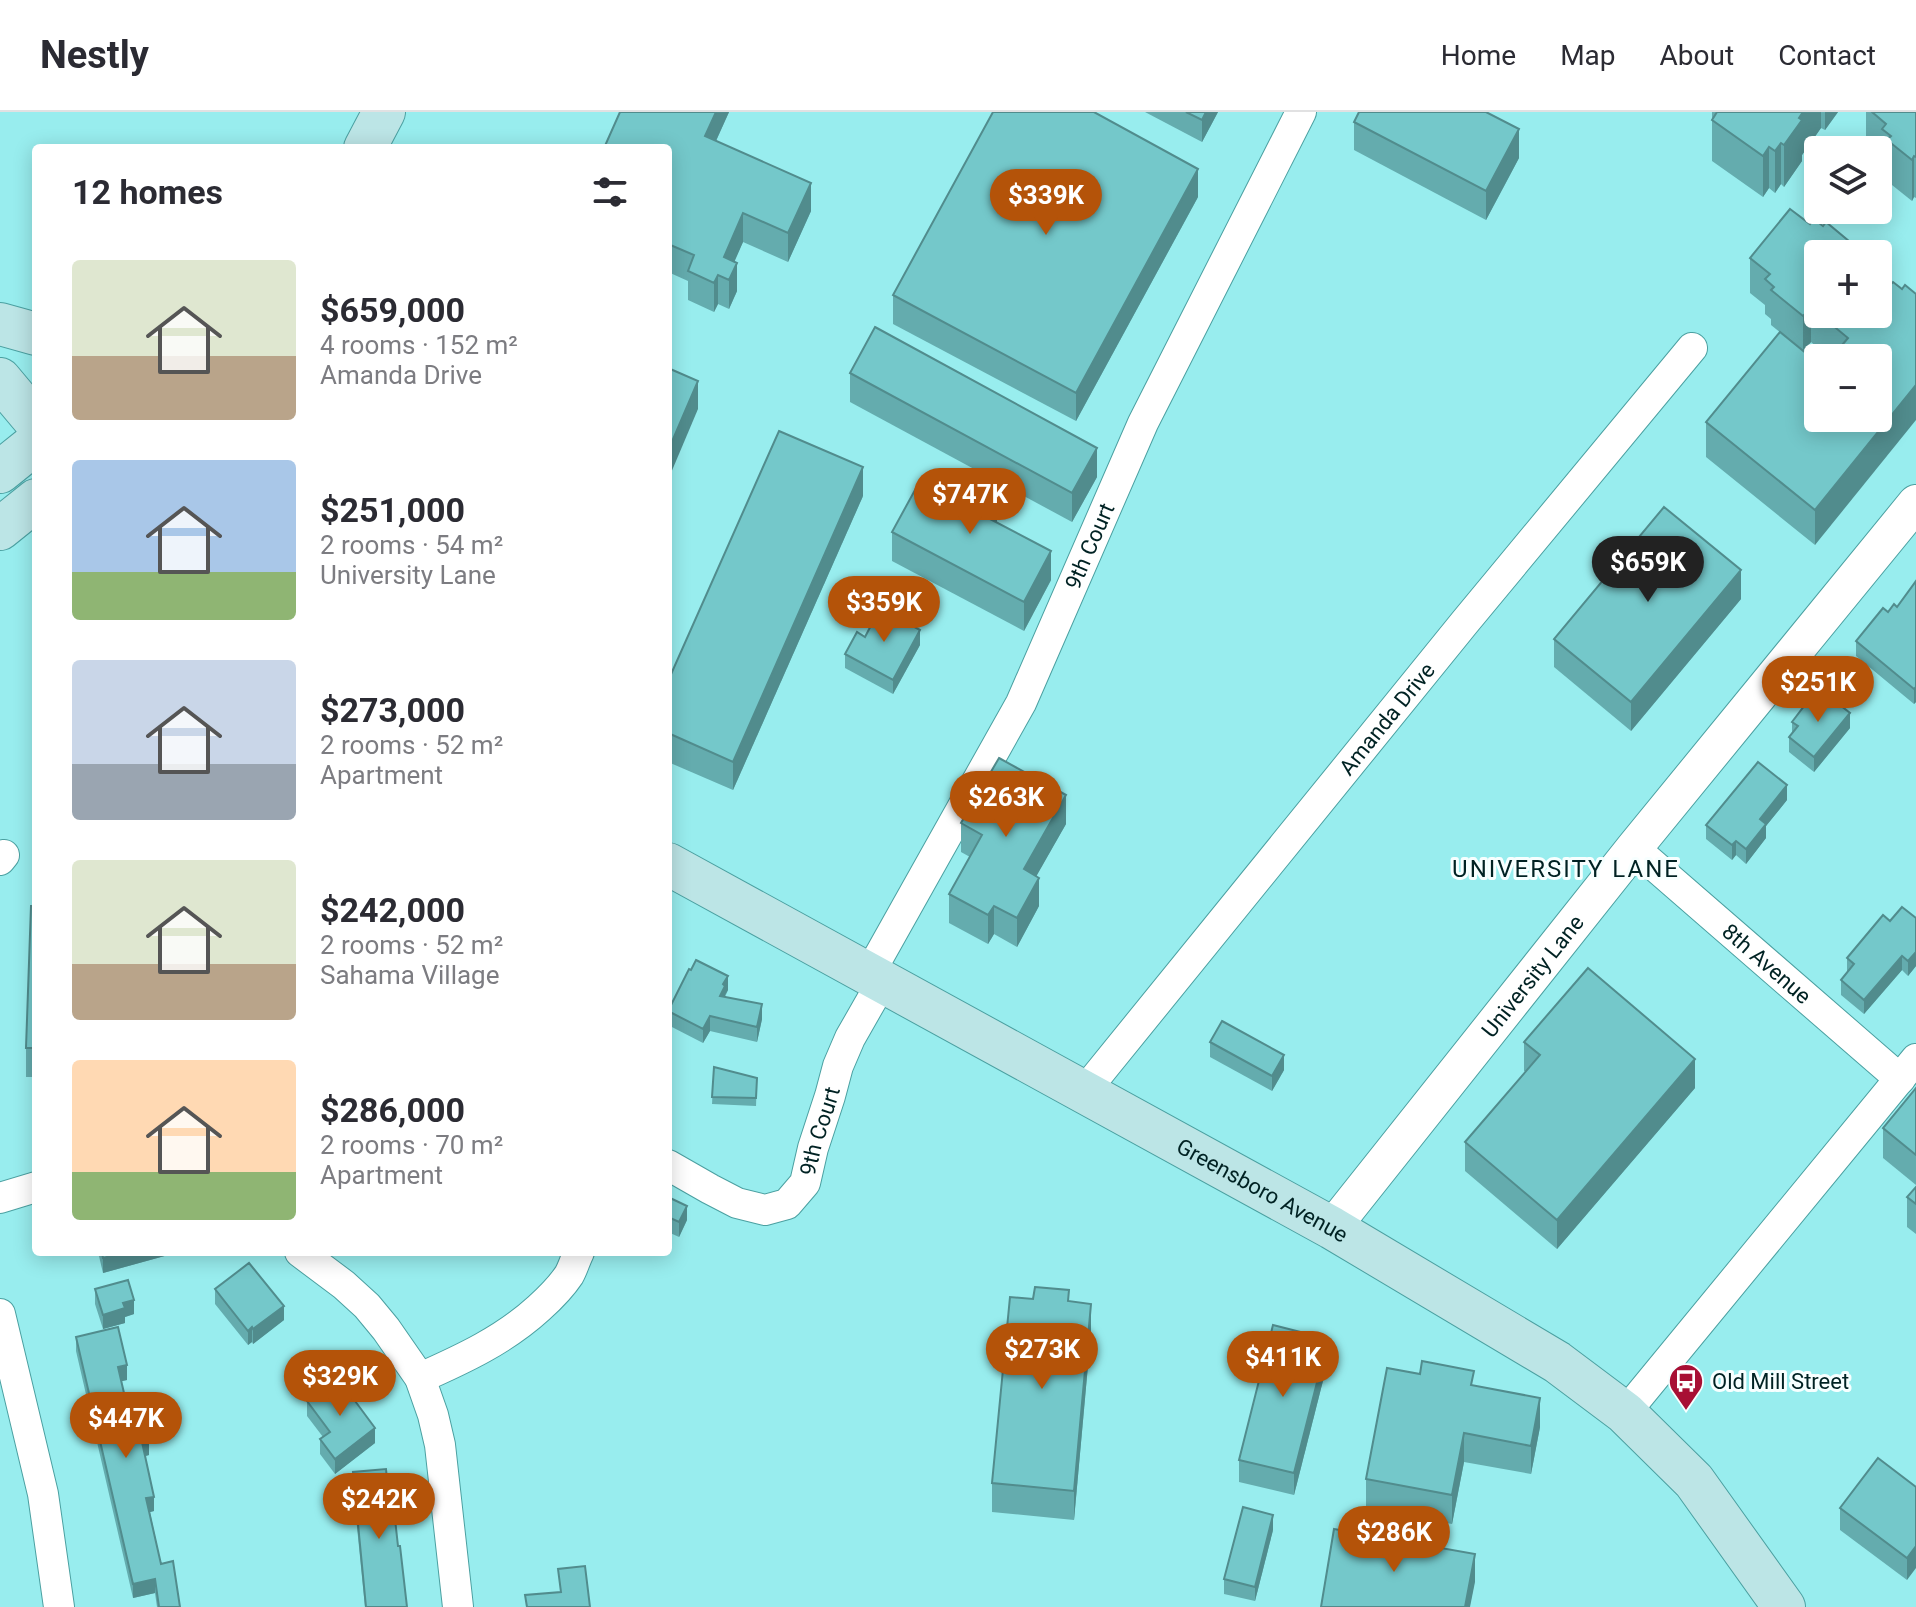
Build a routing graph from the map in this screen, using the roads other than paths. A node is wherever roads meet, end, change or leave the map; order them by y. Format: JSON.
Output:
{"nodes":[{"id":1,"x":384,"y":112,"type":"edge"},
{"id":2,"x":1301,"y":112,"type":"edge"},
{"id":3,"x":367,"y":144,"type":"edge"},
{"id":4,"x":0,"y":324,"type":"edge"},
{"id":5,"x":32,"y":333,"type":"edge"},
{"id":6,"x":1692,"y":348,"type":"dead end"},
{"id":7,"x":0,"y":379,"type":"edge"},
{"id":8,"x":32,"y":417,"type":"edge"},
{"id":9,"x":32,"y":446,"type":"edge"},
{"id":10,"x":0,"y":472,"type":"edge"},
{"id":11,"x":32,"y":503,"type":"edge"},
{"id":12,"x":1916,"y":503,"type":"edge"},
{"id":13,"x":0,"y":529,"type":"edge"},
{"id":14,"x":32,"y":542,"type":"edge"},
{"id":15,"x":0,"y":547,"type":"edge"},
{"id":16,"x":1634,"y":848,"type":"junction"},
{"id":17,"x":672,"y":866,"type":"edge"},
{"id":18,"x":876,"y":978,"type":"junction"},
{"id":19,"x":1908,"y":1069,"type":"edge"},
{"id":20,"x":1083,"y":1093,"type":"junction"},
{"id":21,"x":672,"y":1167,"type":"edge"},
{"id":22,"x":32,"y":1188,"type":"edge"},
{"id":23,"x":0,"y":1198,"type":"edge"},
{"id":24,"x":1332,"y":1228,"type":"junction"},
{"id":25,"x":305,"y":1256,"type":"edge"},
{"id":26,"x":577,"y":1256,"type":"edge"},
{"id":27,"x":0,"y":1314,"type":"edge"},
{"id":28,"x":420,"y":1378,"type":"junction"},
{"id":29,"x":1625,"y":1413,"type":"junction"},
{"id":30,"x":59,"y":1607,"type":"edge"},
{"id":31,"x":458,"y":1607,"type":"edge"},
{"id":32,"x":1784,"y":1607,"type":"edge"}],
"edges":[{"from":1,"to":3,"type":"main road"},
{"from":2,"to":18,"type":"street","name":"9th Court"},
{"from":4,"to":5,"type":"main road"},
{"from":6,"to":20,"type":"street","name":"Amanda Drive"},
{"from":7,"to":8,"type":"main road"},
{"from":9,"to":10,"type":"main road"},
{"from":11,"to":13,"type":"main road"},
{"from":12,"to":16,"type":"street","name":"University Lane"},
{"from":14,"to":15,"type":"main road"},
{"from":16,"to":19,"type":"street","name":"8th Avenue"},
{"from":16,"to":24,"type":"street","name":"University Lane"},
{"from":17,"to":18,"type":"main road","name":"Greensboro Avenue"},
{"from":18,"to":20,"type":"main road","name":"Greensboro Avenue"},
{"from":18,"to":21,"type":"street","name":"9th Court"},
{"from":19,"to":29,"type":"street"},
{"from":20,"to":24,"type":"main road","name":"Greensboro Avenue"},
{"from":22,"to":23,"type":"street"},
{"from":24,"to":29,"type":"main road","name":"Greensboro Avenue"},
{"from":25,"to":28,"type":"street"},
{"from":26,"to":28,"type":"street"},
{"from":27,"to":30,"type":"street"},
{"from":28,"to":31,"type":"street"},
{"from":29,"to":32,"type":"main road","name":"Greensboro Avenue"}]}
